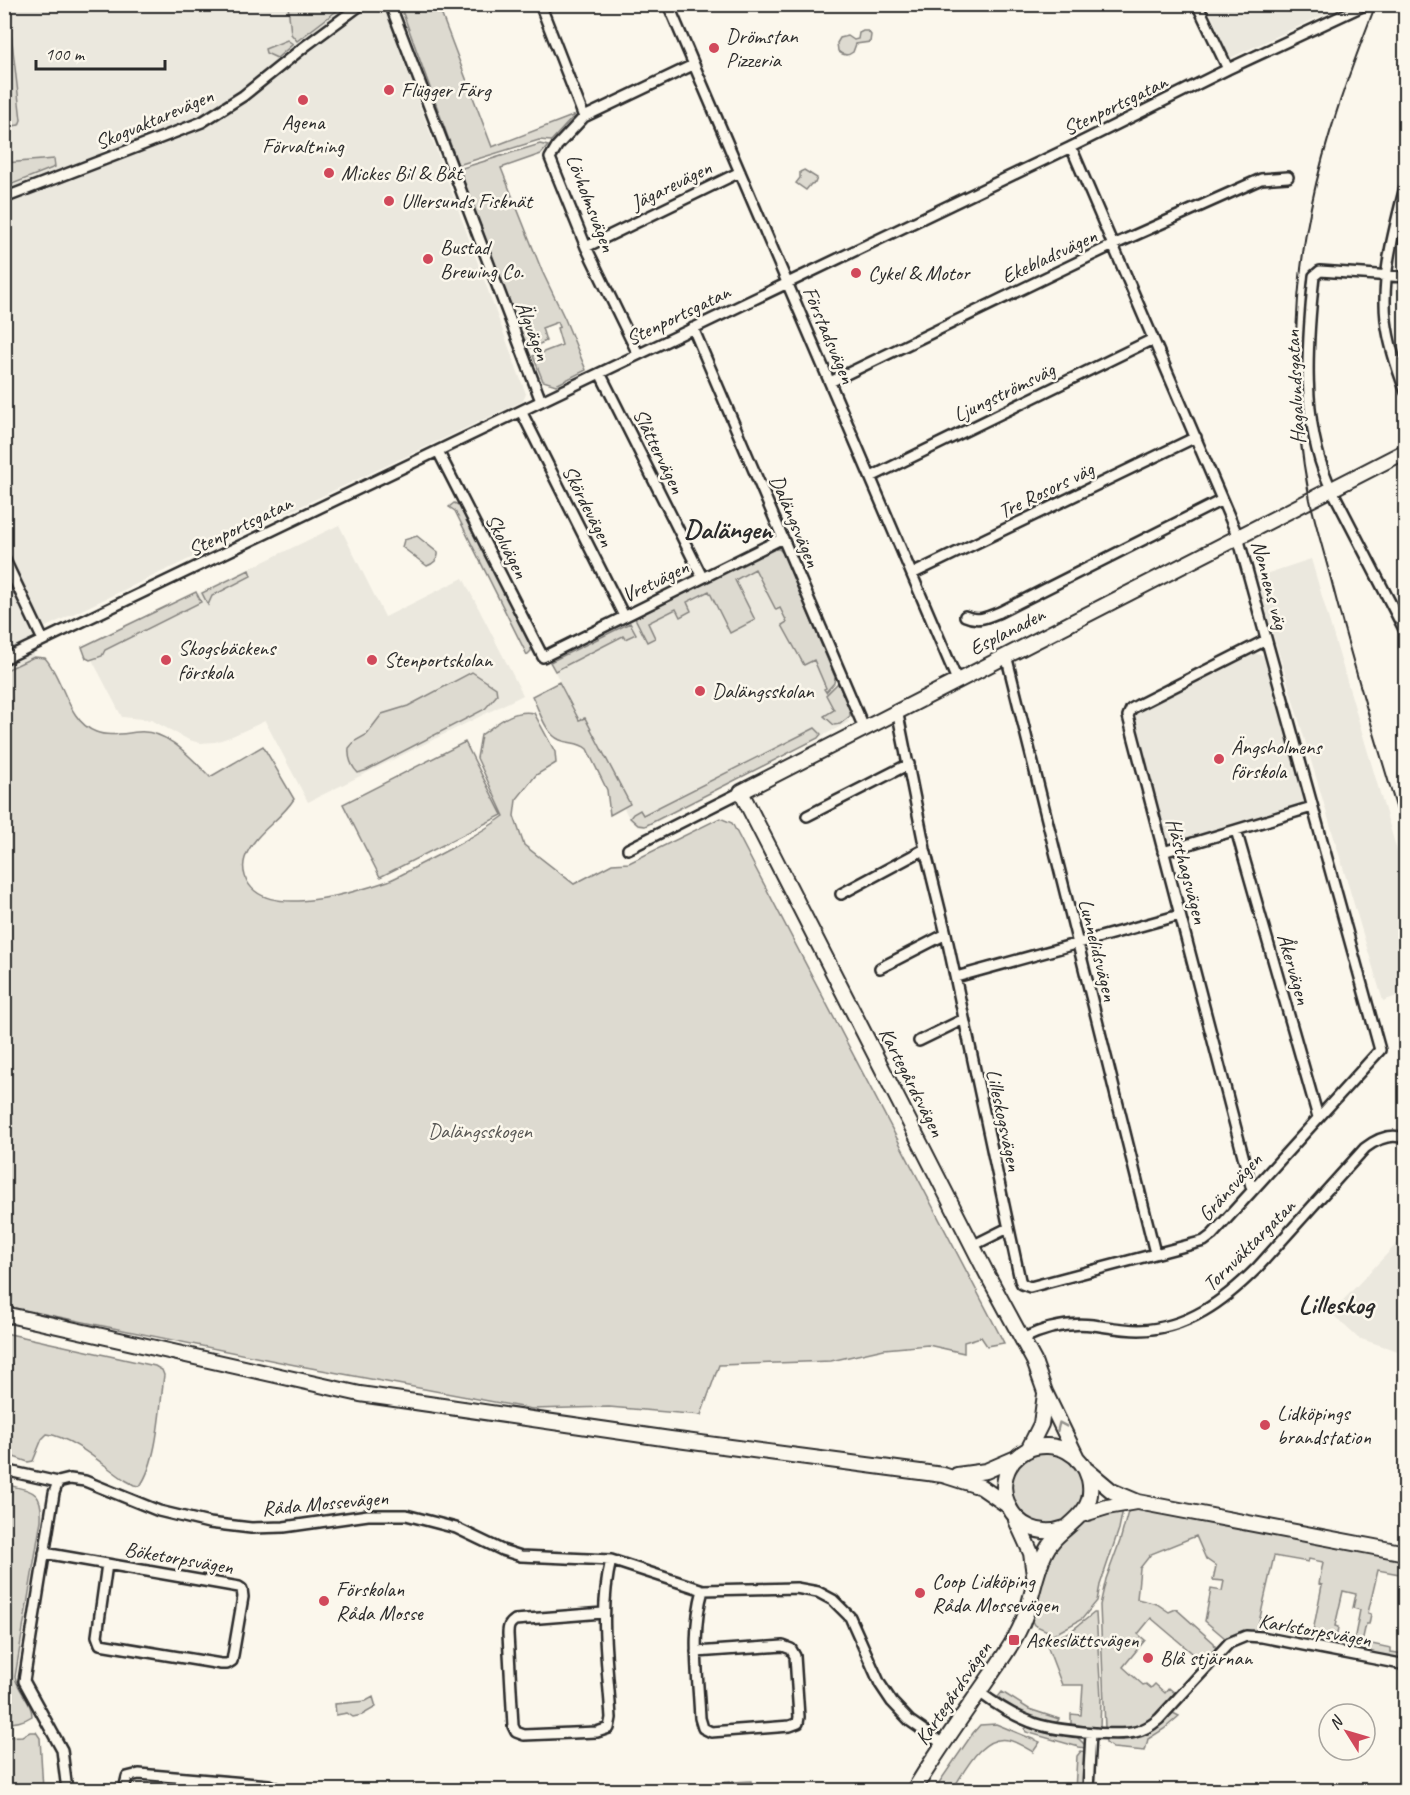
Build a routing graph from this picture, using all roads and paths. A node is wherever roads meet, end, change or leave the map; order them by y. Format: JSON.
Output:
{"nodes":[{"id":1,"x":362,"y":4,"type":"edge"},
{"id":2,"x":390,"y":4,"type":"edge"},
{"id":3,"x":540,"y":4,"type":"edge"},
{"id":4,"x":668,"y":4,"type":"edge"},
{"id":5,"x":1197,"y":4,"type":"edge"},
{"id":6,"x":1367,"y":4,"type":"edge"},
{"id":7,"x":693,"y":65,"type":"junction"},
{"id":8,"x":1228,"y":69,"type":"junction"},
{"id":9,"x":584,"y":117,"type":"junction"},
{"id":10,"x":1071,"y":147,"type":"junction"},
{"id":11,"x":740,"y":172,"type":"junction"},
{"id":12,"x":1288,"y":177,"type":"dead end"},
{"id":13,"x":1406,"y":183,"type":"edge"},
{"id":14,"x":4,"y":198,"type":"edge"},
{"id":15,"x":1113,"y":245,"type":"junction"},
{"id":16,"x":586,"y":246,"type":"junction"},
{"id":17,"x":1387,"y":275,"type":"junction"},
{"id":18,"x":1406,"y":277,"type":"edge"},
{"id":19,"x":787,"y":282,"type":"junction"},
{"id":20,"x":693,"y":328,"type":"junction"},
{"id":21,"x":1154,"y":339,"type":"junction"},
{"id":22,"x":638,"y":354,"type":"junction"},
{"id":23,"x":600,"y":373,"type":"junction"},
{"id":24,"x":830,"y":382,"type":"junction"},
{"id":25,"x":1406,"y":392,"type":"edge"},
{"id":26,"x":541,"y":401,"type":"junction"},
{"id":27,"x":521,"y":411,"type":"junction"},
{"id":28,"x":1196,"y":437,"type":"junction"},
{"id":29,"x":438,"y":451,"type":"junction"},
{"id":30,"x":1406,"y":451,"type":"edge"},
{"id":31,"x":871,"y":477,"type":"junction"},
{"id":32,"x":1332,"y":489,"type":"junction"},
{"id":33,"x":1222,"y":500,"type":"junction"},
{"id":34,"x":1238,"y":537,"type":"junction"},
{"id":35,"x":783,"y":538,"type":"junction"},
{"id":36,"x":4,"y":558,"type":"edge"},
{"id":37,"x":912,"y":574,"type":"junction"},
{"id":38,"x":702,"y":578,"type":"junction"},
{"id":39,"x":624,"y":616,"type":"junction"},
{"id":40,"x":965,"y":616,"type":"dead end"},
{"id":41,"x":1406,"y":633,"type":"edge"},
{"id":42,"x":43,"y":640,"type":"junction"},
{"id":43,"x":1266,"y":640,"type":"junction"},
{"id":44,"x":1006,"y":655,"type":"junction"},
{"id":45,"x":543,"y":657,"type":"joint"},
{"id":46,"x":4,"y":659,"type":"edge"},
{"id":47,"x":957,"y":680,"type":"junction"},
{"id":48,"x":897,"y":711,"type":"junction"},
{"id":49,"x":864,"y":728,"type":"junction"},
{"id":50,"x":909,"y":764,"type":"junction"},
{"id":51,"x":741,"y":792,"type":"junction"},
{"id":52,"x":1312,"y":807,"type":"junction"},
{"id":53,"x":807,"y":816,"type":"dead end"},
{"id":54,"x":1236,"y":830,"type":"junction"},
{"id":55,"x":628,"y":849,"type":"dead end"},
{"id":56,"x":925,"y":849,"type":"junction"},
{"id":57,"x":1163,"y":852,"type":"junction"},
{"id":58,"x":841,"y":894,"type":"dead end"},
{"id":59,"x":1180,"y":915,"type":"junction"},
{"id":60,"x":946,"y":934,"type":"junction"},
{"id":61,"x":1078,"y":944,"type":"junction"},
{"id":62,"x":880,"y":968,"type":"dead end"},
{"id":63,"x":956,"y":977,"type":"junction"},
{"id":64,"x":964,"y":1019,"type":"junction"},
{"id":65,"x":919,"y":1041,"type":"dead end"},
{"id":66,"x":1380,"y":1051,"type":"joint"},
{"id":67,"x":1318,"y":1118,"type":"junction"},
{"id":68,"x":1406,"y":1139,"type":"edge"},
{"id":69,"x":1252,"y":1190,"type":"junction"},
{"id":70,"x":1008,"y":1228,"type":"junction"},
{"id":71,"x":972,"y":1246,"type":"junction"},
{"id":72,"x":1155,"y":1253,"type":"junction"},
{"id":73,"x":1030,"y":1287,"type":"joint"},
{"id":74,"x":4,"y":1314,"type":"edge"},
{"id":75,"x":1022,"y":1339,"type":"junction"},
{"id":76,"x":1045,"y":1392,"type":"junction"},
{"id":77,"x":1025,"y":1452,"type":"junction"},
{"id":78,"x":1081,"y":1464,"type":"junction"},
{"id":79,"x":4,"y":1470,"type":"edge"},
{"id":80,"x":943,"y":1475,"type":"junction"},
{"id":81,"x":58,"y":1482,"type":"junction"},
{"id":82,"x":1138,"y":1502,"type":"junction"},
{"id":83,"x":1010,"y":1510,"type":"junction"},
{"id":84,"x":1081,"y":1515,"type":"junction"},
{"id":85,"x":1065,"y":1528,"type":"junction"},
{"id":86,"x":44,"y":1553,"type":"junction"},
{"id":87,"x":1406,"y":1553,"type":"edge"},
{"id":88,"x":611,"y":1560,"type":"junction"},
{"id":89,"x":107,"y":1564,"type":"junction"},
{"id":90,"x":1035,"y":1583,"type":"junction"},
{"id":91,"x":702,"y":1590,"type":"junction"},
{"id":92,"x":603,"y":1612,"type":"junction"},
{"id":93,"x":696,"y":1652,"type":"junction"},
{"id":94,"x":1406,"y":1665,"type":"edge"},
{"id":95,"x":979,"y":1692,"type":"junction"},
{"id":96,"x":1091,"y":1733,"type":"junction"},
{"id":97,"x":943,"y":1744,"type":"junction"},
{"id":98,"x":67,"y":1791,"type":"edge"},
{"id":99,"x":124,"y":1791,"type":"edge"},
{"id":100,"x":280,"y":1791,"type":"edge"},
{"id":101,"x":914,"y":1791,"type":"edge"},
{"id":102,"x":1088,"y":1791,"type":"edge"}],
"edges":[{"from":1,"to":14,"type":"street","name":"Skogvaktarevägen"},
{"from":2,"to":26,"type":"street","name":"Älgvägen"},
{"from":3,"to":9,"type":"street"},
{"from":4,"to":7,"type":"street","name":"Förstadsvägen"},
{"from":5,"to":8,"type":"street"},
{"from":6,"to":8,"type":"street","name":"Stenportsgatan"},
{"from":7,"to":9,"type":"street","name":"Lövholmsvägen"},
{"from":7,"to":11,"type":"street","name":"Förstadsvägen"},
{"from":8,"to":10,"type":"street","name":"Stenportsgatan"},
{"from":9,"to":16,"type":"street","name":"Lövholmsvägen"},
{"from":10,"to":15,"type":"street","name":"Nonnens väg"},
{"from":10,"to":19,"type":"street","name":"Stenportsgatan"},
{"from":11,"to":16,"type":"street","name":"Jägarevägen"},
{"from":11,"to":19,"type":"street","name":"Förstadsvägen"},
{"from":12,"to":15,"type":"street","name":"Ekebladsvägen"},
{"from":13,"to":17,"type":"street"},
{"from":15,"to":21,"type":"street","name":"Nonnens väg"},
{"from":15,"to":24,"type":"street","name":"Ekebladsvägen"},
{"from":16,"to":22,"type":"street","name":"Lövholmsvägen"},
{"from":17,"to":18,"type":"street"},
{"from":17,"to":25,"type":"street"},
{"from":17,"to":32,"type":"street","name":"Hagalundsgatan"},
{"from":19,"to":20,"type":"street","name":"Stenportsgatan"},
{"from":19,"to":24,"type":"street","name":"Förstadsvägen"},
{"from":20,"to":22,"type":"street","name":"Stenportsgatan"},
{"from":20,"to":35,"type":"street","name":"Dalängsvägen"},
{"from":21,"to":28,"type":"street","name":"Nonnens väg"},
{"from":21,"to":31,"type":"street","name":"Ljungströmsväg"},
{"from":22,"to":23,"type":"street","name":"Stenportsgatan"},
{"from":23,"to":26,"type":"street","name":"Stenportsgatan"},
{"from":23,"to":38,"type":"street","name":"Slåttervägen"},
{"from":24,"to":31,"type":"street","name":"Förstadsvägen"},
{"from":26,"to":27,"type":"street","name":"Stenportsgatan"},
{"from":27,"to":29,"type":"street","name":"Stenportsgatan"},
{"from":27,"to":39,"type":"street","name":"Skördevägen"},
{"from":28,"to":33,"type":"street","name":"Nonnens väg"},
{"from":28,"to":37,"type":"street","name":"Tre Rosors väg"},
{"from":29,"to":42,"type":"street","name":"Stenportsgatan"},
{"from":29,"to":45,"type":"street","name":"Skolvägen"},
{"from":30,"to":32,"type":"street","name":"Esplanaden"},
{"from":31,"to":37,"type":"street","name":"Förstadsvägen"},
{"from":32,"to":34,"type":"street","name":"Esplanaden"},
{"from":32,"to":41,"type":"street","name":"Hagalundsgatan"},
{"from":33,"to":34,"type":"street","name":"Nonnens väg"},
{"from":33,"to":40,"type":"street"},
{"from":34,"to":43,"type":"street","name":"Nonnens väg"},
{"from":34,"to":44,"type":"street","name":"Esplanaden"},
{"from":35,"to":38,"type":"street","name":"Vretvägen"},
{"from":35,"to":49,"type":"street","name":"Dalängsvägen"},
{"from":36,"to":42,"type":"street"},
{"from":37,"to":47,"type":"street","name":"Förstadsvägen"},
{"from":38,"to":39,"type":"street","name":"Vretvägen"},
{"from":39,"to":45,"type":"street","name":"Vretvägen"},
{"from":42,"to":46,"type":"street","name":"Stenportsgatan"},
{"from":43,"to":52,"type":"street","name":"Nonnens väg"},
{"from":43,"to":57,"type":"street","name":"Hästhagsvägen"},
{"from":44,"to":47,"type":"street","name":"Esplanaden"},
{"from":44,"to":61,"type":"street","name":"Lunnelidsvägen"},
{"from":47,"to":48,"type":"street","name":"Esplanaden"},
{"from":48,"to":49,"type":"street","name":"Esplanaden"},
{"from":48,"to":50,"type":"street","name":"Lilleskogsvägen"},
{"from":49,"to":51,"type":"street","name":"Esplanaden"},
{"from":50,"to":53,"type":"street"},
{"from":50,"to":56,"type":"street","name":"Lilleskogsvägen"},
{"from":51,"to":55,"type":"street","name":"Esplanaden"},
{"from":51,"to":71,"type":"street","name":"Kartegårdsvägen"},
{"from":52,"to":54,"type":"street"},
{"from":52,"to":66,"type":"street","name":"Nonnens väg"},
{"from":54,"to":57,"type":"street"},
{"from":54,"to":67,"type":"street","name":"Åkervägen"},
{"from":56,"to":58,"type":"street"},
{"from":56,"to":60,"type":"street","name":"Lilleskogsvägen"},
{"from":57,"to":59,"type":"street","name":"Hästhagsvägen"},
{"from":59,"to":61,"type":"street"},
{"from":59,"to":69,"type":"street","name":"Hästhagsvägen"},
{"from":60,"to":62,"type":"street"},
{"from":60,"to":63,"type":"street","name":"Lilleskogsvägen"},
{"from":61,"to":63,"type":"street"},
{"from":61,"to":72,"type":"street","name":"Lunnelidsvägen"},
{"from":63,"to":64,"type":"street","name":"Lilleskogsvägen"},
{"from":64,"to":65,"type":"street"},
{"from":64,"to":70,"type":"street","name":"Lilleskogsvägen"},
{"from":66,"to":67,"type":"street","name":"Gränsvägen"},
{"from":67,"to":69,"type":"street","name":"Gränsvägen"},
{"from":68,"to":75,"type":"street","name":"Tornväktargatan"},
{"from":69,"to":72,"type":"street","name":"Gränsvägen"},
{"from":70,"to":71,"type":"street"},
{"from":70,"to":73,"type":"street","name":"Lilleskogsvägen"},
{"from":71,"to":75,"type":"street","name":"Kartegårdsvägen"},
{"from":72,"to":73,"type":"street","name":"Gränsvägen"},
{"from":74,"to":80,"type":"street"},
{"from":75,"to":76,"type":"street","name":"Kartegårdsvägen"},
{"from":76,"to":77,"type":"street","name":"Kartegårdsvägen"},
{"from":78,"to":76,"type":"street","name":"Kartegårdsvägen","one_way":true},
{"from":77,"to":78,"type":"street"},
{"from":77,"to":80,"type":"street"},
{"from":77,"to":83,"type":"street"},
{"from":78,"to":82,"type":"street"},
{"from":78,"to":84,"type":"street"},
{"from":79,"to":81,"type":"street"},
{"from":80,"to":83,"type":"street"},
{"from":81,"to":86,"type":"street"},
{"from":81,"to":88,"type":"street","name":"Råda Mossevägen"},
{"from":82,"to":84,"type":"street"},
{"from":82,"to":87,"type":"street"},
{"from":83,"to":85,"type":"street"},
{"from":83,"to":90,"type":"street","name":"Kartegårdsvägen"},
{"from":84,"to":85,"type":"street"},
{"from":85,"to":90,"type":"street","name":"Kartegårdsvägen"},
{"from":86,"to":89,"type":"street","name":"Böketorpsvägen"},
{"from":86,"to":98,"type":"street"},
{"from":88,"to":91,"type":"street","name":"Råda Mossevägen"},
{"from":88,"to":92,"type":"street"},
{"from":89,"to":89,"type":"street","name":"Böketorpsvägen"},
{"from":90,"to":95,"type":"street","name":"Kartegårdsvägen"},
{"from":91,"to":93,"type":"street"},
{"from":91,"to":97,"type":"street","name":"Råda Mossevägen"},
{"from":92,"to":92,"type":"street"},
{"from":93,"to":93,"type":"street"},
{"from":94,"to":96,"type":"street","name":"Karlstorpsvägen"},
{"from":95,"to":96,"type":"street","name":"Karlstorpsvägen"},
{"from":95,"to":97,"type":"street","name":"Kartegårdsvägen"},
{"from":96,"to":102,"type":"street"},
{"from":97,"to":101,"type":"street","name":"Kartegårdsvägen"},
{"from":99,"to":100,"type":"street"}]}
